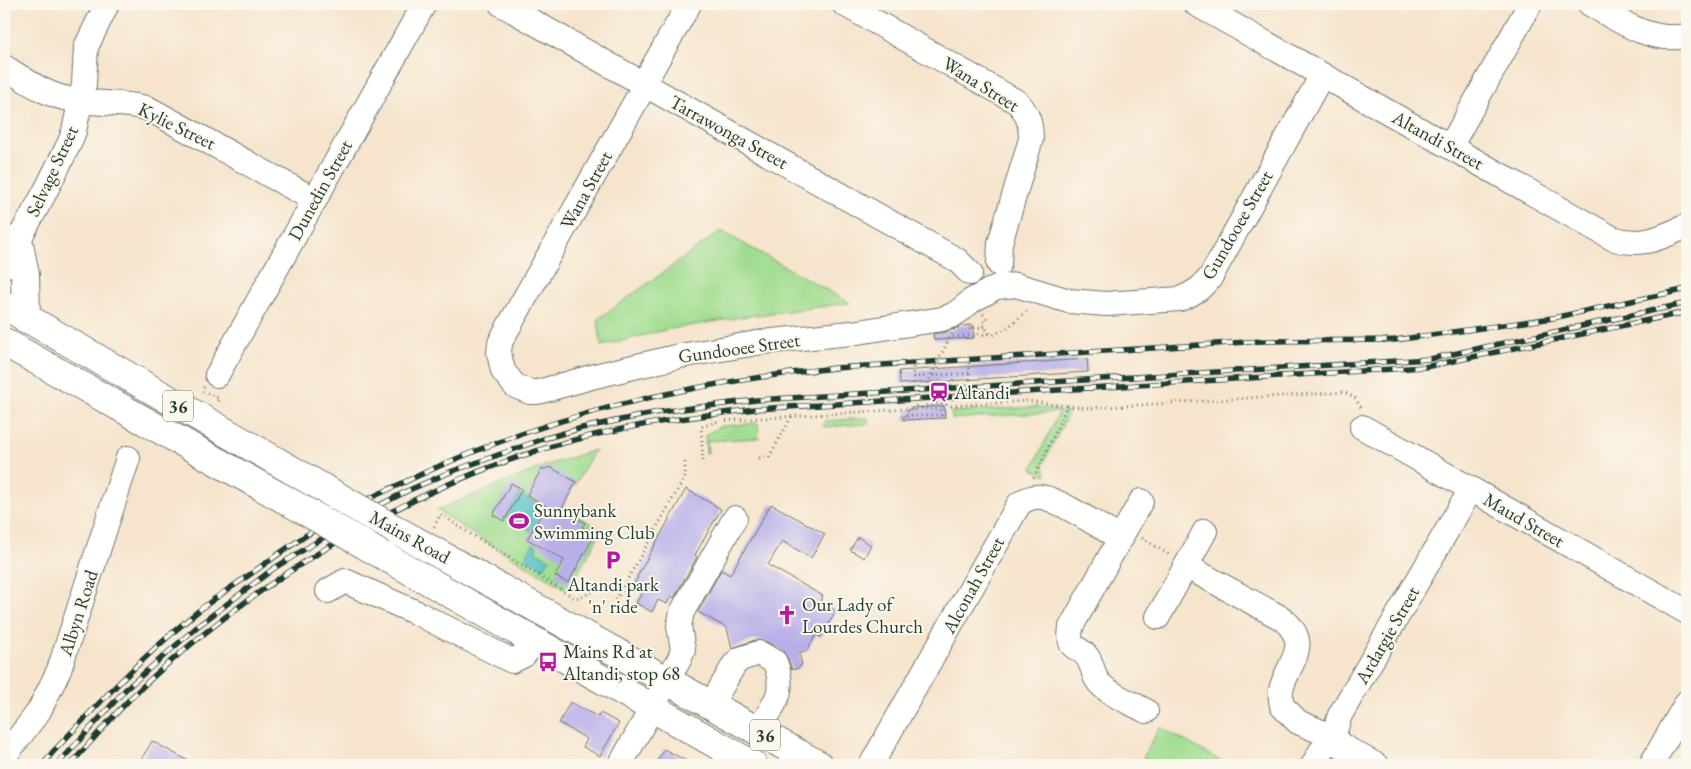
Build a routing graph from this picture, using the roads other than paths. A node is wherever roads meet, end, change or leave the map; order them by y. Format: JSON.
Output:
{"nodes":[{"id":1,"x":107,"y":4,"type":"edge"},
{"id":2,"x":424,"y":4,"type":"edge"},
{"id":3,"x":501,"y":4,"type":"edge"},
{"id":4,"x":688,"y":4,"type":"edge"},
{"id":5,"x":844,"y":4,"type":"edge"},
{"id":6,"x":1196,"y":4,"type":"edge"},
{"id":7,"x":1530,"y":4,"type":"edge"},
{"id":8,"x":1590,"y":4,"type":"edge"},
{"id":9,"x":1687,"y":36,"type":"edge"},
{"id":10,"x":4,"y":67,"type":"edge"},
{"id":11,"x":1322,"y":75,"type":"junction"},
{"id":12,"x":645,"y":85,"type":"junction"},
{"id":13,"x":80,"y":101,"type":"junction"},
{"id":14,"x":1450,"y":147,"type":"junction"},
{"id":15,"x":315,"y":200,"type":"junction"},
{"id":16,"x":1687,"y":226,"type":"edge"},
{"id":17,"x":18,"y":239,"type":"junction"},
{"id":18,"x":4,"y":266,"type":"edge"},
{"id":19,"x":987,"y":273,"type":"junction"},
{"id":20,"x":15,"y":312,"type":"edge"},
{"id":21,"x":4,"y":342,"type":"edge"},
{"id":22,"x":508,"y":379,"type":"joint"},
{"id":23,"x":209,"y":380,"type":"road end"},
{"id":24,"x":1362,"y":426,"type":"road end"},
{"id":25,"x":128,"y":458,"type":"dead end"},
{"id":26,"x":1471,"y":489,"type":"junction"},
{"id":27,"x":1141,"y":501,"type":"dead end"},
{"id":28,"x":735,"y":518,"type":"dead end"},
{"id":29,"x":1205,"y":531,"type":"dead end"},
{"id":30,"x":1120,"y":539,"type":"junction"},
{"id":31,"x":1186,"y":566,"type":"junction"},
{"id":32,"x":328,"y":591,"type":"dead end"},
{"id":33,"x":1687,"y":612,"type":"edge"},
{"id":34,"x":1158,"y":617,"type":"dead end"},
{"id":35,"x":534,"y":641,"type":"junction"},
{"id":36,"x":668,"y":680,"type":"junction"},
{"id":37,"x":1687,"y":702,"type":"edge"},
{"id":38,"x":710,"y":704,"type":"junction"},
{"id":39,"x":652,"y":709,"type":"junction"},
{"id":40,"x":1146,"y":710,"type":"dead end"},
{"id":41,"x":758,"y":731,"type":"junction"},
{"id":42,"x":1333,"y":736,"type":"junction"},
{"id":43,"x":4,"y":756,"type":"edge"},
{"id":44,"x":620,"y":765,"type":"edge"},
{"id":45,"x":753,"y":765,"type":"edge"},
{"id":46,"x":819,"y":765,"type":"edge"},
{"id":47,"x":871,"y":765,"type":"edge"},
{"id":48,"x":1313,"y":765,"type":"edge"},
{"id":49,"x":1376,"y":765,"type":"edge"},
{"id":50,"x":1651,"y":765,"type":"edge"}],
"edges":[{"from":1,"to":13,"type":"street","name":"Selvage Street"},
{"from":2,"to":15,"type":"street","name":"Dunedin Street"},
{"from":3,"to":12,"type":"street","name":"Tarrawonga Street"},
{"from":4,"to":12,"type":"street","name":"Wana Street"},
{"from":5,"to":19,"type":"street","name":"Wana Street"},
{"from":6,"to":11,"type":"street","name":"Altandi Street"},
{"from":7,"to":14,"type":"street"},
{"from":8,"to":9,"type":"street"},
{"from":10,"to":13,"type":"street","name":"Kylie Street"},
{"from":11,"to":14,"type":"street","name":"Altandi Street"},
{"from":11,"to":19,"type":"street","name":"Gundooee Street"},
{"from":12,"to":19,"type":"street","name":"Tarrawonga Street"},
{"from":12,"to":22,"type":"street","name":"Wana Street"},
{"from":13,"to":15,"type":"street","name":"Kylie Street"},
{"from":13,"to":17,"type":"street","name":"Selvage Street"},
{"from":14,"to":16,"type":"street","name":"Altandi Street"},
{"from":15,"to":23,"type":"street","name":"Dunedin Street"},
{"from":17,"to":18,"type":"street","name":"Selvage Street"},
{"from":17,"to":20,"type":"main road"},
{"from":19,"to":22,"type":"street","name":"Gundooee Street"},
{"from":20,"to":36,"type":"main road","name":"Mains Road","number":"36","bridge":true},
{"from":21,"to":35,"type":"main road","name":"Mains Road","number":"36","bridge":true},
{"from":24,"to":26,"type":"street","name":"Maud Street"},
{"from":25,"to":43,"type":"street","name":"Albyn Road"},
{"from":26,"to":33,"type":"street","name":"Maud Street"},
{"from":26,"to":42,"type":"street","name":"Ardargie Street"},
{"from":27,"to":30,"type":"street"},
{"from":28,"to":36,"type":"street"},
{"from":29,"to":31,"type":"street"},
{"from":30,"to":40,"type":"street"},
{"from":30,"to":47,"type":"street","name":"Alconah Street"},
{"from":31,"to":34,"type":"street"},
{"from":31,"to":42,"type":"street"},
{"from":32,"to":35,"type":"street"},
{"from":35,"to":39,"type":"main road","name":"Mains Road","number":"36"},
{"from":36,"to":38,"type":"main road","name":"Mains Road","number":"36"},
{"from":36,"to":39,"type":"street"},
{"from":37,"to":50,"type":"street"},
{"from":38,"to":41,"type":"main road","name":"Mains Road","number":"36"},
{"from":38,"to":41,"type":"street"},
{"from":39,"to":44,"type":"street"},
{"from":39,"to":45,"type":"main road","name":"Mains Road","number":"36"},
{"from":41,"to":46,"type":"main road","name":"Mains Road","number":"36"},
{"from":42,"to":48,"type":"street","name":"Ardargie Street"},
{"from":42,"to":49,"type":"street"}]}
